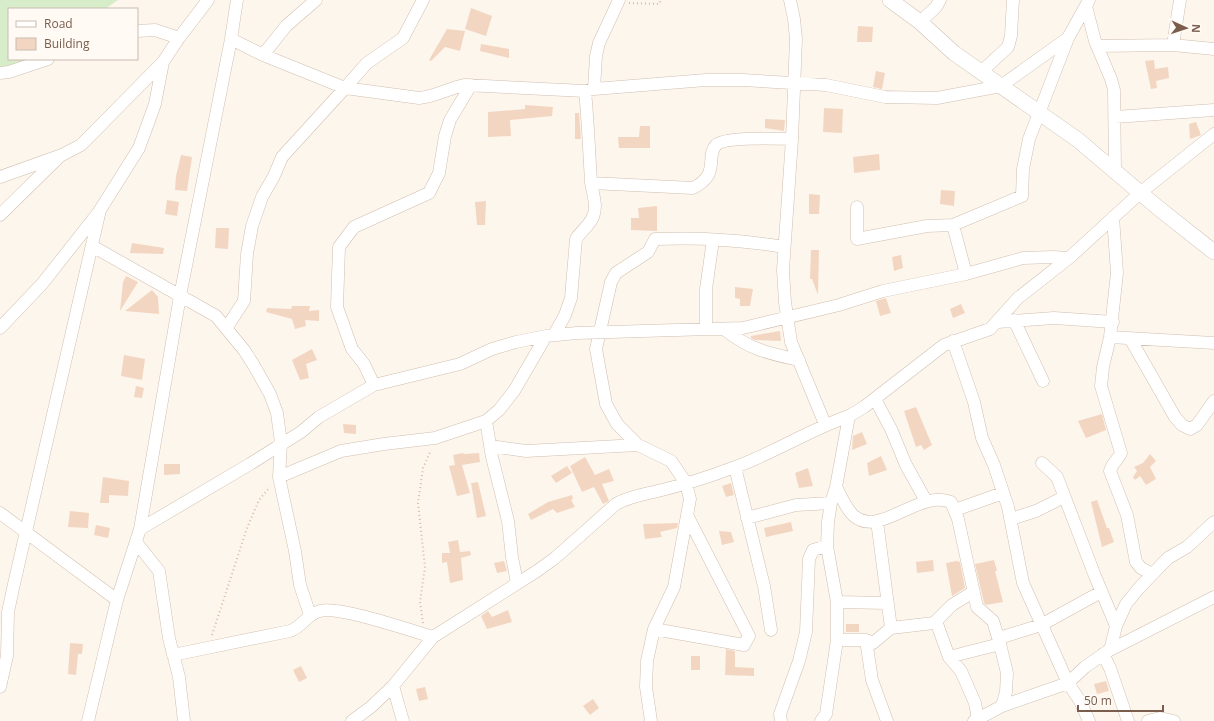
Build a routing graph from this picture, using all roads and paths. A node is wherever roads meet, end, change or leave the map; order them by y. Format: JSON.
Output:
{"nodes":[{"id":1,"x":208,"y":0,"type":"edge"},
{"id":2,"x":237,"y":0,"type":"edge"},
{"id":3,"x":316,"y":0,"type":"edge"},
{"id":4,"x":423,"y":0,"type":"edge"},
{"id":5,"x":661,"y":0,"type":"edge"},
{"id":6,"x":790,"y":0,"type":"edge"},
{"id":7,"x":890,"y":0,"type":"edge"},
{"id":8,"x":940,"y":0,"type":"edge"},
{"id":9,"x":1013,"y":0,"type":"edge"},
{"id":10,"x":1180,"y":0,"type":"edge"},
{"id":11,"x":619,"y":2,"type":"edge"},
{"id":12,"x":1088,"y":3,"type":"edge"},
{"id":13,"x":920,"y":22,"type":"junction"},
{"id":14,"x":138,"y":31,"type":"edge"},
{"id":15,"x":179,"y":38,"type":"junction"},
{"id":16,"x":1068,"y":38,"type":"junction"},
{"id":17,"x":231,"y":39,"type":"junction"},
{"id":18,"x":1173,"y":45,"type":"junction"},
{"id":19,"x":1097,"y":46,"type":"junction"},
{"id":20,"x":1214,"y":49,"type":"edge"},
{"id":21,"x":263,"y":55,"type":"junction"},
{"id":22,"x":45,"y":60,"type":"edge"},
{"id":23,"x":163,"y":62,"type":"junction"},
{"id":24,"x":981,"y":72,"type":"junction"},
{"id":25,"x":0,"y":73,"type":"edge"},
{"id":26,"x":794,"y":83,"type":"junction"},
{"id":27,"x":471,"y":85,"type":"junction"},
{"id":28,"x":1001,"y":86,"type":"junction"},
{"id":29,"x":345,"y":88,"type":"junction"},
{"id":30,"x":590,"y":90,"type":"junction"},
{"id":31,"x":1214,"y":110,"type":"edge"},
{"id":32,"x":1038,"y":112,"type":"junction"},
{"id":33,"x":1115,"y":117,"type":"junction"},
{"id":34,"x":1214,"y":134,"type":"edge"},
{"id":35,"x":792,"y":139,"type":"junction"},
{"id":36,"x":62,"y":155,"type":"junction"},
{"id":37,"x":1115,"y":170,"type":"junction"},
{"id":38,"x":0,"y":177,"type":"edge"},
{"id":39,"x":591,"y":183,"type":"junction"},
{"id":40,"x":1140,"y":193,"type":"junction"},
{"id":41,"x":857,"y":207,"type":"dead end"},
{"id":42,"x":100,"y":210,"type":"junction"},
{"id":43,"x":0,"y":215,"type":"edge"},
{"id":44,"x":1113,"y":217,"type":"junction"},
{"id":45,"x":953,"y":225,"type":"junction"},
{"id":46,"x":713,"y":240,"type":"junction"},
{"id":47,"x":92,"y":246,"type":"junction"},
{"id":48,"x":784,"y":247,"type":"junction"},
{"id":49,"x":1214,"y":252,"type":"edge"},
{"id":50,"x":1069,"y":258,"type":"junction"},
{"id":51,"x":966,"y":274,"type":"junction"},
{"id":52,"x":180,"y":296,"type":"junction"},
{"id":53,"x":786,"y":317,"type":"junction"},
{"id":54,"x":1014,"y":320,"type":"junction"},
{"id":55,"x":998,"y":322,"type":"junction"},
{"id":56,"x":1112,"y":322,"type":"junction"},
{"id":57,"x":227,"y":327,"type":"junction"},
{"id":58,"x":0,"y":328,"type":"edge"},
{"id":59,"x":706,"y":329,"type":"junction"},
{"id":60,"x":724,"y":329,"type":"junction"},
{"id":61,"x":600,"y":332,"type":"junction"},
{"id":62,"x":550,"y":336,"type":"junction"},
{"id":63,"x":1110,"y":337,"type":"junction"},
{"id":64,"x":953,"y":340,"type":"junction"},
{"id":65,"x":1131,"y":340,"type":"junction"},
{"id":66,"x":1214,"y":343,"type":"edge"},
{"id":67,"x":799,"y":360,"type":"junction"},
{"id":68,"x":1043,"y":381,"type":"dead end"},
{"id":69,"x":374,"y":385,"type":"junction"},
{"id":70,"x":875,"y":398,"type":"junction"},
{"id":71,"x":1214,"y":401,"type":"edge"},
{"id":72,"x":849,"y":416,"type":"junction"},
{"id":73,"x":1210,"y":416,"type":"edge"},
{"id":74,"x":486,"y":421,"type":"junction"},
{"id":75,"x":825,"y":424,"type":"junction"},
{"id":76,"x":435,"y":438,"type":"junction"},
{"id":77,"x":281,"y":443,"type":"junction"},
{"id":78,"x":638,"y":445,"type":"junction"},
{"id":79,"x":490,"y":446,"type":"junction"},
{"id":80,"x":1042,"y":463,"type":"dead end"},
{"id":81,"x":735,"y":467,"type":"junction"},
{"id":82,"x":279,"y":477,"type":"junction"},
{"id":83,"x":686,"y":483,"type":"junction"},
{"id":84,"x":836,"y":487,"type":"junction"},
{"id":85,"x":1003,"y":493,"type":"junction"},
{"id":86,"x":1064,"y":498,"type":"junction"},
{"id":87,"x":926,"y":501,"type":"junction"},
{"id":88,"x":831,"y":503,"type":"junction"},
{"id":89,"x":955,"y":510,"type":"junction"},
{"id":90,"x":0,"y":514,"type":"edge"},
{"id":91,"x":688,"y":517,"type":"junction"},
{"id":92,"x":747,"y":518,"type":"junction"},
{"id":93,"x":1011,"y":518,"type":"junction"},
{"id":94,"x":877,"y":521,"type":"junction"},
{"id":95,"x":1214,"y":522,"type":"edge"},
{"id":96,"x":140,"y":529,"type":"junction"},
{"id":97,"x":25,"y":532,"type":"junction"},
{"id":98,"x":136,"y":542,"type":"junction"},
{"id":99,"x":826,"y":546,"type":"junction"},
{"id":100,"x":1152,"y":574,"type":"junction"},
{"id":101,"x":518,"y":583,"type":"junction"},
{"id":102,"x":973,"y":592,"type":"junction"},
{"id":103,"x":1101,"y":592,"type":"junction"},
{"id":104,"x":1214,"y":597,"type":"edge"},
{"id":105,"x":117,"y":600,"type":"junction"},
{"id":106,"x":837,"y":602,"type":"junction"},
{"id":107,"x":888,"y":603,"type":"junction"},
{"id":108,"x":310,"y":616,"type":"junction"},
{"id":109,"x":936,"y":621,"type":"junction"},
{"id":110,"x":1041,"y":625,"type":"junction"},
{"id":111,"x":1116,"y":626,"type":"junction"},
{"id":112,"x":891,"y":628,"type":"junction"},
{"id":113,"x":654,"y":629,"type":"junction"},
{"id":114,"x":771,"y":630,"type":"dead end"},
{"id":115,"x":3,"y":632,"type":"edge"},
{"id":116,"x":427,"y":635,"type":"junction"},
{"id":117,"x":838,"y":640,"type":"junction"},
{"id":118,"x":866,"y":640,"type":"junction"},
{"id":119,"x":1000,"y":641,"type":"junction"},
{"id":120,"x":208,"y":648,"type":"junction"},
{"id":121,"x":1106,"y":652,"type":"junction"},
{"id":122,"x":173,"y":655,"type":"junction"},
{"id":123,"x":949,"y":657,"type":"junction"},
{"id":124,"x":1068,"y":683,"type":"junction"},
{"id":125,"x":393,"y":686,"type":"junction"},
{"id":126,"x":0,"y":687,"type":"edge"},
{"id":127,"x":999,"y":712,"type":"edge"},
{"id":128,"x":648,"y":719,"type":"edge"},
{"id":129,"x":778,"y":719,"type":"edge"},
{"id":130,"x":826,"y":719,"type":"edge"},
{"id":131,"x":976,"y":720,"type":"edge"},
{"id":132,"x":88,"y":721,"type":"edge"},
{"id":133,"x":184,"y":721,"type":"edge"},
{"id":134,"x":352,"y":721,"type":"edge"},
{"id":135,"x":403,"y":721,"type":"edge"},
{"id":136,"x":887,"y":721,"type":"edge"},
{"id":137,"x":1089,"y":721,"type":"edge"},
{"id":138,"x":1128,"y":721,"type":"edge"},
{"id":139,"x":1148,"y":721,"type":"edge"},
{"id":140,"x":1174,"y":721,"type":"edge"}],
"edges":[{"from":1,"to":15,"type":"street"},
{"from":2,"to":17,"type":"street"},
{"from":3,"to":21,"type":"street"},
{"from":4,"to":29,"type":"street"},
{"from":5,"to":11,"type":"path"},
{"from":6,"to":26,"type":"street"},
{"from":7,"to":13,"type":"street"},
{"from":8,"to":13,"type":"street"},
{"from":9,"to":24,"type":"street"},
{"from":10,"to":18,"type":"street"},
{"from":11,"to":30,"type":"street"},
{"from":12,"to":16,"type":"street"},
{"from":12,"to":19,"type":"street"},
{"from":13,"to":24,"type":"street"},
{"from":14,"to":15,"type":"street"},
{"from":15,"to":23,"type":"street"},
{"from":16,"to":28,"type":"street"},
{"from":16,"to":32,"type":"street"},
{"from":17,"to":21,"type":"street"},
{"from":17,"to":52,"type":"street"},
{"from":18,"to":19,"type":"street"},
{"from":18,"to":20,"type":"street"},
{"from":19,"to":33,"type":"street"},
{"from":21,"to":29,"type":"street"},
{"from":22,"to":25,"type":"street"},
{"from":23,"to":36,"type":"street"},
{"from":23,"to":42,"type":"street"},
{"from":24,"to":28,"type":"street"},
{"from":26,"to":28,"type":"street"},
{"from":26,"to":30,"type":"street"},
{"from":26,"to":35,"type":"street"},
{"from":27,"to":29,"type":"street"},
{"from":27,"to":30,"type":"street"},
{"from":27,"to":69,"type":"street"},
{"from":28,"to":32,"type":"street"},
{"from":29,"to":57,"type":"street"},
{"from":30,"to":39,"type":"street"},
{"from":31,"to":33,"type":"street"},
{"from":32,"to":37,"type":"street"},
{"from":32,"to":45,"type":"street"},
{"from":33,"to":37,"type":"street"},
{"from":34,"to":40,"type":"street"},
{"from":35,"to":39,"type":"street"},
{"from":35,"to":48,"type":"street"},
{"from":36,"to":38,"type":"street"},
{"from":36,"to":43,"type":"street"},
{"from":37,"to":40,"type":"street"},
{"from":39,"to":62,"type":"street"},
{"from":40,"to":44,"type":"street"},
{"from":40,"to":49,"type":"street"},
{"from":41,"to":45,"type":"street"},
{"from":42,"to":47,"type":"street"},
{"from":42,"to":58,"type":"street"},
{"from":44,"to":50,"type":"street"},
{"from":44,"to":56,"type":"street"},
{"from":45,"to":51,"type":"street"},
{"from":46,"to":48,"type":"street"},
{"from":46,"to":59,"type":"street"},
{"from":46,"to":61,"type":"street"},
{"from":47,"to":52,"type":"street"},
{"from":47,"to":97,"type":"street"},
{"from":48,"to":53,"type":"street"},
{"from":50,"to":51,"type":"street"},
{"from":50,"to":55,"type":"street"},
{"from":51,"to":53,"type":"street"},
{"from":52,"to":57,"type":"street"},
{"from":52,"to":96,"type":"street"},
{"from":53,"to":60,"type":"street"},
{"from":53,"to":67,"type":"street"},
{"from":54,"to":55,"type":"street"},
{"from":54,"to":56,"type":"street"},
{"from":54,"to":68,"type":"street"},
{"from":55,"to":64,"type":"street"},
{"from":56,"to":63,"type":"street"},
{"from":57,"to":77,"type":"street"},
{"from":59,"to":60,"type":"street"},
{"from":59,"to":61,"type":"street"},
{"from":60,"to":67,"type":"street"},
{"from":61,"to":62,"type":"street"},
{"from":61,"to":78,"type":"street"},
{"from":62,"to":69,"type":"street"},
{"from":62,"to":74,"type":"street"},
{"from":63,"to":65,"type":"street"},
{"from":63,"to":100,"type":"street"},
{"from":64,"to":70,"type":"street"},
{"from":64,"to":85,"type":"street"},
{"from":65,"to":66,"type":"street"},
{"from":65,"to":73,"type":"street"},
{"from":67,"to":75,"type":"street"},
{"from":69,"to":77,"type":"street"},
{"from":70,"to":72,"type":"street"},
{"from":70,"to":87,"type":"street"},
{"from":71,"to":73,"type":"street"},
{"from":72,"to":75,"type":"street"},
{"from":72,"to":84,"type":"street"},
{"from":74,"to":76,"type":"street"},
{"from":74,"to":79,"type":"street"},
{"from":75,"to":81,"type":"street"},
{"from":76,"to":82,"type":"street"},
{"from":76,"to":116,"type":"path"},
{"from":77,"to":82,"type":"street"},
{"from":77,"to":96,"type":"street"},
{"from":78,"to":79,"type":"street"},
{"from":78,"to":83,"type":"street"},
{"from":79,"to":101,"type":"street"},
{"from":80,"to":86,"type":"street"},
{"from":81,"to":83,"type":"street"},
{"from":81,"to":92,"type":"street"},
{"from":82,"to":108,"type":"street"},
{"from":82,"to":120,"type":"path"},
{"from":83,"to":91,"type":"street"},
{"from":83,"to":101,"type":"street"},
{"from":84,"to":88,"type":"street"},
{"from":84,"to":94,"type":"street"},
{"from":85,"to":89,"type":"street"},
{"from":85,"to":93,"type":"street"},
{"from":86,"to":93,"type":"street"},
{"from":86,"to":103,"type":"street"},
{"from":87,"to":89,"type":"street"},
{"from":87,"to":94,"type":"street"},
{"from":88,"to":92,"type":"street"},
{"from":88,"to":99,"type":"street"},
{"from":89,"to":102,"type":"street"},
{"from":90,"to":97,"type":"street"},
{"from":91,"to":113,"type":"street"},
{"from":91,"to":113,"type":"street"},
{"from":92,"to":114,"type":"street"},
{"from":93,"to":110,"type":"street"},
{"from":94,"to":107,"type":"street"},
{"from":95,"to":100,"type":"street"},
{"from":96,"to":98,"type":"street"},
{"from":97,"to":105,"type":"street"},
{"from":97,"to":115,"type":"street"},
{"from":98,"to":105,"type":"street"},
{"from":98,"to":122,"type":"street"},
{"from":99,"to":106,"type":"street"},
{"from":99,"to":129,"type":"street"},
{"from":100,"to":111,"type":"street"},
{"from":101,"to":116,"type":"street"},
{"from":102,"to":109,"type":"street"},
{"from":102,"to":119,"type":"street"},
{"from":103,"to":110,"type":"street"},
{"from":103,"to":111,"type":"street"},
{"from":104,"to":121,"type":"street"},
{"from":105,"to":132,"type":"street"},
{"from":106,"to":107,"type":"street"},
{"from":106,"to":117,"type":"street"},
{"from":107,"to":112,"type":"street"},
{"from":108,"to":116,"type":"street"},
{"from":108,"to":120,"type":"street"},
{"from":109,"to":112,"type":"street"},
{"from":109,"to":123,"type":"street"},
{"from":110,"to":119,"type":"street"},
{"from":110,"to":124,"type":"street"},
{"from":111,"to":121,"type":"street"},
{"from":112,"to":118,"type":"street"},
{"from":113,"to":128,"type":"street"},
{"from":115,"to":126,"type":"street"},
{"from":116,"to":125,"type":"street"},
{"from":117,"to":118,"type":"street"},
{"from":117,"to":130,"type":"street"},
{"from":118,"to":136,"type":"street"},
{"from":119,"to":123,"type":"street"},
{"from":119,"to":127,"type":"street"},
{"from":120,"to":122,"type":"street"},
{"from":121,"to":124,"type":"street"},
{"from":121,"to":138,"type":"street"},
{"from":122,"to":133,"type":"street"},
{"from":123,"to":131,"type":"street"},
{"from":124,"to":127,"type":"street"},
{"from":124,"to":137,"type":"street"},
{"from":125,"to":134,"type":"street"},
{"from":125,"to":135,"type":"street"},
{"from":127,"to":131,"type":"street"},
{"from":139,"to":140,"type":"street"}]}
